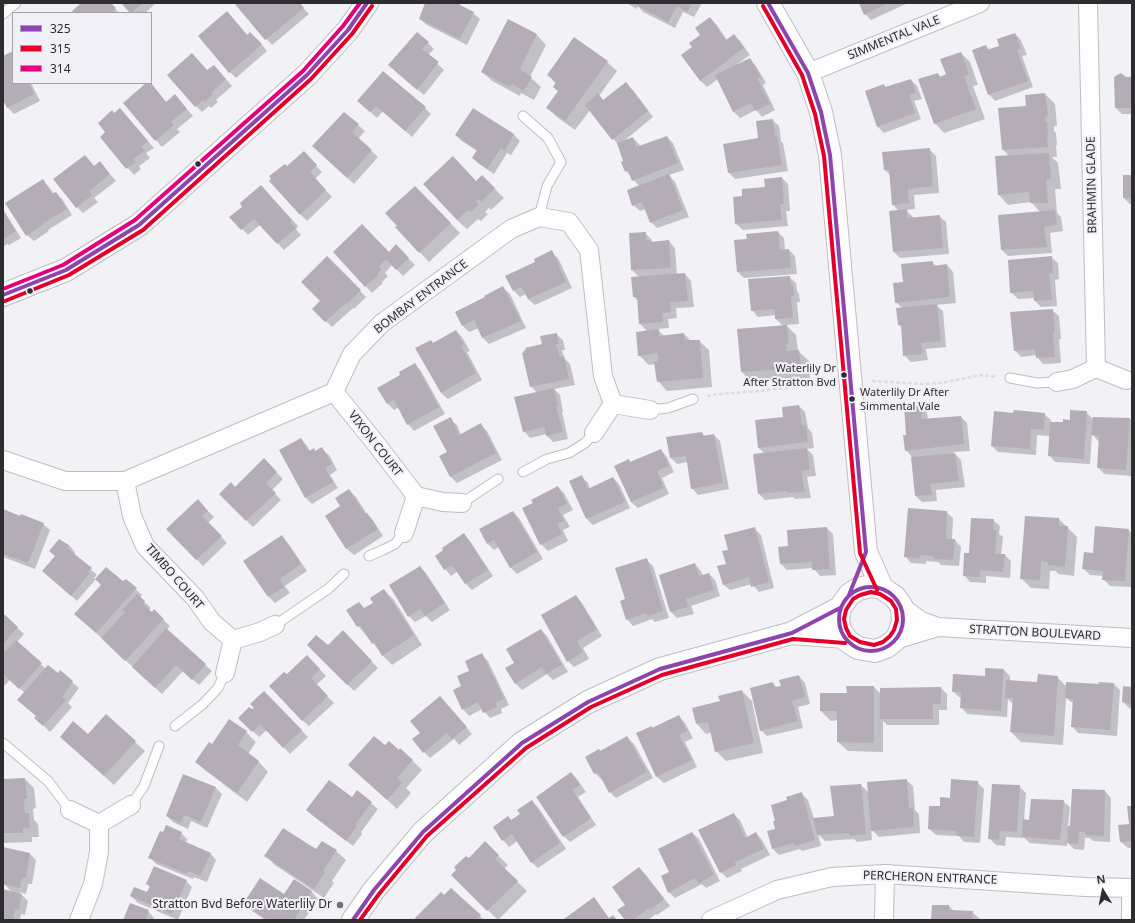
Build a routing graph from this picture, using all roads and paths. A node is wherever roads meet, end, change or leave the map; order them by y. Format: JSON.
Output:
{"nodes":[{"id":1,"x":16,"y":3,"type":"edge"},
{"id":2,"x":367,"y":3,"type":"edge"},
{"id":3,"x":768,"y":3,"type":"edge"},
{"id":4,"x":980,"y":3,"type":"edge"},
{"id":5,"x":1088,"y":3,"type":"edge"},
{"id":6,"x":3,"y":14,"type":"edge"},
{"id":7,"x":808,"y":73,"type":"junction"},
{"id":8,"x":523,"y":116,"type":"dead end"},
{"id":9,"x":539,"y":217,"type":"junction"},
{"id":10,"x":3,"y":295,"type":"edge"},
{"id":11,"x":1096,"y":368,"type":"junction"},
{"id":12,"x":1010,"y":378,"type":"dead end"},
{"id":13,"x":1129,"y":381,"type":"edge"},
{"id":14,"x":1057,"y":382,"type":"joint"},
{"id":15,"x":334,"y":392,"type":"junction"},
{"id":16,"x":693,"y":399,"type":"dead end"},
{"id":17,"x":613,"y":404,"type":"junction"},
{"id":18,"x":650,"y":410,"type":"joint"},
{"id":19,"x":594,"y":433,"type":"joint"},
{"id":20,"x":3,"y":460,"type":"edge"},
{"id":21,"x":523,"y":472,"type":"dead end"},
{"id":22,"x":498,"y":479,"type":"dead end"},
{"id":23,"x":125,"y":481,"type":"junction"},
{"id":24,"x":416,"y":496,"type":"junction"},
{"id":25,"x":462,"y":503,"type":"joint"},
{"id":26,"x":404,"y":534,"type":"joint"},
{"id":27,"x":866,"y":552,"type":"junction"},
{"id":28,"x":369,"y":556,"type":"dead end"},
{"id":29,"x":344,"y":574,"type":"dead end"},
{"id":30,"x":882,"y":588,"type":"junction"},
{"id":31,"x":844,"y":602,"type":"junction"},
{"id":32,"x":902,"y":607,"type":"junction"},
{"id":33,"x":275,"y":625,"type":"joint"},
{"id":34,"x":938,"y":628,"type":"junction"},
{"id":35,"x":792,"y":633,"type":"junction"},
{"id":36,"x":845,"y":637,"type":"junction"},
{"id":37,"x":1132,"y":638,"type":"edge"},
{"id":38,"x":233,"y":640,"type":"junction"},
{"id":39,"x":894,"y":640,"type":"junction"},
{"id":40,"x":225,"y":673,"type":"joint"},
{"id":41,"x":175,"y":726,"type":"dead end"},
{"id":42,"x":3,"y":744,"type":"edge"},
{"id":43,"x":159,"y":746,"type":"dead end"},
{"id":44,"x":131,"y":805,"type":"joint"},
{"id":45,"x":70,"y":810,"type":"joint"},
{"id":46,"x":99,"y":824,"type":"junction"},
{"id":47,"x":885,"y":874,"type":"junction"},
{"id":48,"x":1131,"y":888,"type":"edge"},
{"id":49,"x":79,"y":920,"type":"edge"},
{"id":50,"x":353,"y":920,"type":"edge"},
{"id":51,"x":711,"y":920,"type":"edge"},
{"id":52,"x":884,"y":920,"type":"edge"},
{"id":53,"x":1131,"y":920,"type":"edge"}],
"edges":[{"from":1,"to":6,"type":"lane"},
{"from":2,"to":10,"type":"street"},
{"from":3,"to":7,"type":"street"},
{"from":4,"to":7,"type":"street","name":"SIMMENTAL VALE"},
{"from":5,"to":11,"type":"street","name":"BRAHMIN GLADE"},
{"from":7,"to":27,"type":"street"},
{"from":8,"to":9,"type":"lane"},
{"from":9,"to":15,"type":"street","name":"BOMBAY ENTRANCE"},
{"from":9,"to":17,"type":"street"},
{"from":11,"to":13,"type":"street"},
{"from":11,"to":14,"type":"street"},
{"from":12,"to":14,"type":"lane"},
{"from":15,"to":23,"type":"street"},
{"from":15,"to":24,"type":"street","name":"VIXON COURT"},
{"from":16,"to":18,"type":"lane"},
{"from":17,"to":18,"type":"street"},
{"from":17,"to":19,"type":"street"},
{"from":19,"to":21,"type":"lane"},
{"from":20,"to":23,"type":"street"},
{"from":22,"to":25,"type":"lane"},
{"from":23,"to":38,"type":"street","name":"TIMBO COURT"},
{"from":24,"to":25,"type":"street"},
{"from":24,"to":26,"type":"street"},
{"from":26,"to":28,"type":"lane"},
{"from":27,"to":30,"type":"street"},
{"from":27,"to":31,"type":"street"},
{"from":29,"to":33,"type":"lane"},
{"from":30,"to":31,"type":"street"},
{"from":30,"to":32,"type":"street"},
{"from":31,"to":35,"type":"street"},
{"from":31,"to":36,"type":"street"},
{"from":32,"to":34,"type":"street","name":"STRATTON BOULEVARD"},
{"from":32,"to":39,"type":"street"},
{"from":33,"to":38,"type":"street"},
{"from":34,"to":37,"type":"street","name":"STRATTON BOULEVARD"},
{"from":34,"to":39,"type":"street","name":"STRATTON BOULEVARD"},
{"from":35,"to":36,"type":"street"},
{"from":35,"to":50,"type":"street"},
{"from":36,"to":39,"type":"street"},
{"from":38,"to":40,"type":"street"},
{"from":40,"to":41,"type":"lane"},
{"from":42,"to":45,"type":"lane"},
{"from":43,"to":44,"type":"lane"},
{"from":44,"to":46,"type":"street"},
{"from":45,"to":46,"type":"street"},
{"from":46,"to":49,"type":"street"},
{"from":47,"to":48,"type":"street","name":"PERCHERON ENTRANCE"},
{"from":47,"to":51,"type":"street","name":"PERCHERON ENTRANCE"},
{"from":47,"to":52,"type":"street"},
{"from":48,"to":53,"type":"street"}]}
